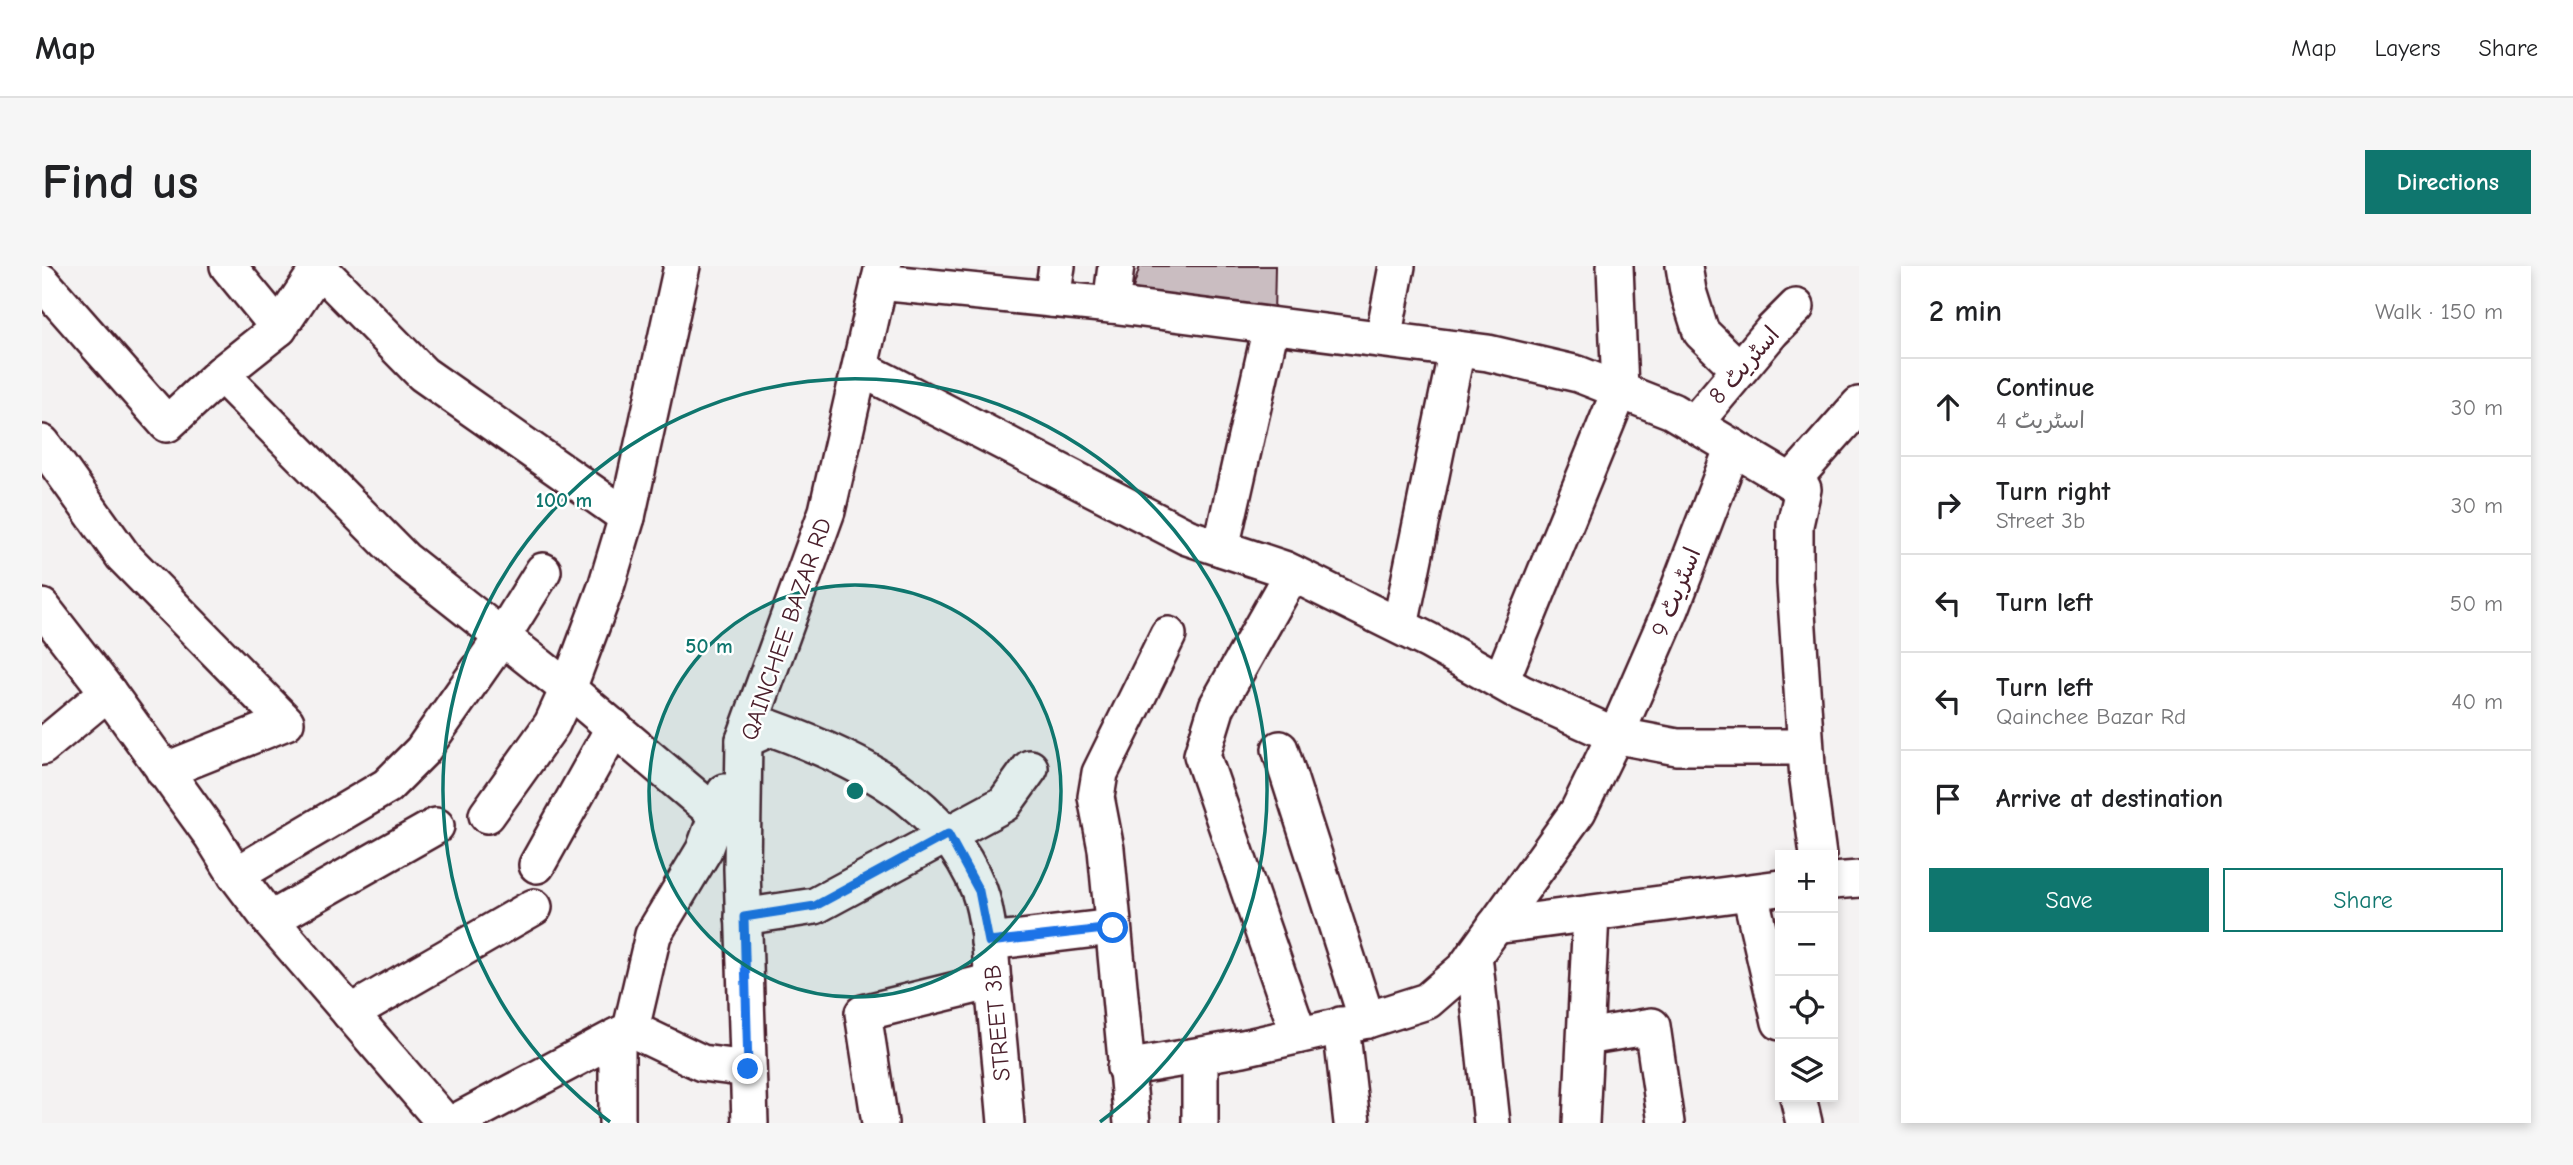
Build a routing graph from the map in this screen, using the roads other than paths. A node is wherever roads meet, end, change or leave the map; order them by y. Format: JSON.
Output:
{"nodes":[{"id":1,"x":228,"y":266,"type":"edge"},
{"id":2,"x":682,"y":266,"type":"edge"},
{"id":3,"x":1116,"y":266,"type":"edge"},
{"id":4,"x":1397,"y":266,"type":"edge"},
{"id":5,"x":1615,"y":266,"type":"edge"},
{"id":6,"x":1684,"y":266,"type":"edge"},
{"id":7,"x":319,"y":267,"type":"edge"},
{"id":8,"x":881,"y":274,"type":"edge"},
{"id":9,"x":42,"y":282,"type":"edge"},
{"id":10,"x":1054,"y":283,"type":"edge"},
{"id":11,"x":1111,"y":305,"type":"junction"},
{"id":12,"x":1796,"y":307,"type":"dead end"},
{"id":13,"x":1271,"y":327,"type":"junction"},
{"id":14,"x":279,"y":328,"type":"junction"},
{"id":15,"x":1383,"y":340,"type":"junction"},
{"id":16,"x":1457,"y":349,"type":"junction"},
{"id":17,"x":860,"y":368,"type":"junction"},
{"id":18,"x":1740,"y":369,"type":"junction"},
{"id":19,"x":220,"y":374,"type":"junction"},
{"id":20,"x":1620,"y":390,"type":"junction"},
{"id":21,"x":1859,"y":405,"type":"edge"},
{"id":22,"x":1694,"y":424,"type":"junction"},
{"id":23,"x":42,"y":443,"type":"edge"},
{"id":24,"x":1733,"y":447,"type":"junction"},
{"id":25,"x":1791,"y":482,"type":"junction"},
{"id":26,"x":627,"y":517,"type":"junction"},
{"id":27,"x":1221,"y":548,"type":"junction"},
{"id":28,"x":543,"y":571,"type":"dead end"},
{"id":29,"x":1292,"y":573,"type":"junction"},
{"id":30,"x":42,"y":607,"type":"edge"},
{"id":31,"x":1400,"y":626,"type":"junction"},
{"id":32,"x":1168,"y":635,"type":"dead end"},
{"id":33,"x":502,"y":637,"type":"junction"},
{"id":34,"x":1501,"y":681,"type":"junction"},
{"id":35,"x":568,"y":689,"type":"junction"},
{"id":36,"x":108,"y":692,"type":"junction"},
{"id":37,"x":614,"y":727,"type":"junction"},
{"id":38,"x":1614,"y":735,"type":"junction"},
{"id":39,"x":744,"y":740,"type":"junction"},
{"id":40,"x":42,"y":747,"type":"edge"},
{"id":41,"x":1805,"y":747,"type":"junction"},
{"id":42,"x":1280,"y":749,"type":"dead end"},
{"id":43,"x":1030,"y":768,"type":"dead end"},
{"id":44,"x":164,"y":771,"type":"junction"},
{"id":45,"x":487,"y":815,"type":"dead end"},
{"id":46,"x":717,"y":815,"type":"junction"},
{"id":47,"x":436,"y":826,"type":"dead end"},
{"id":48,"x":948,"y":834,"type":"junction"},
{"id":49,"x":1817,"y":850,"type":"edge"},
{"id":50,"x":537,"y":865,"type":"dead end"},
{"id":51,"x":236,"y":875,"type":"junction"},
{"id":52,"x":1859,"y":878,"type":"edge"},
{"id":53,"x":1838,"y":880,"type":"edge"},
{"id":54,"x":1765,"y":891,"type":"edge"},
{"id":55,"x":534,"y":907,"type":"dead end"},
{"id":56,"x":1591,"y":914,"type":"junction"},
{"id":57,"x":744,"y":917,"type":"junction"},
{"id":58,"x":270,"y":920,"type":"junction"},
{"id":59,"x":1495,"y":926,"type":"junction"},
{"id":60,"x":1113,"y":928,"type":"junction"},
{"id":61,"x":989,"y":942,"type":"junction"},
{"id":62,"x":1474,"y":955,"type":"junction"},
{"id":63,"x":1775,"y":978,"type":"edge"},
{"id":64,"x":993,"y":981,"type":"junction"},
{"id":65,"x":350,"y":1013,"type":"junction"},
{"id":66,"x":1354,"y":1022,"type":"junction"},
{"id":67,"x":624,"y":1032,"type":"junction"},
{"id":68,"x":1299,"y":1035,"type":"junction"},
{"id":69,"x":1586,"y":1037,"type":"junction"},
{"id":70,"x":1200,"y":1056,"type":"junction"},
{"id":71,"x":1125,"y":1068,"type":"junction"},
{"id":72,"x":748,"y":1069,"type":"junction"},
{"id":73,"x":1799,"y":1102,"type":"edge"},
{"id":74,"x":445,"y":1123,"type":"edge"},
{"id":75,"x":454,"y":1123,"type":"edge"},
{"id":76,"x":617,"y":1123,"type":"edge"},
{"id":77,"x":750,"y":1123,"type":"edge"},
{"id":78,"x":880,"y":1123,"type":"edge"},
{"id":79,"x":1006,"y":1123,"type":"edge"},
{"id":80,"x":1132,"y":1123,"type":"edge"},
{"id":81,"x":1200,"y":1123,"type":"edge"},
{"id":82,"x":1352,"y":1123,"type":"edge"},
{"id":83,"x":1492,"y":1123,"type":"edge"},
{"id":84,"x":1581,"y":1123,"type":"edge"},
{"id":85,"x":1666,"y":1123,"type":"edge"},
{"id":86,"x":1804,"y":1123,"type":"edge"}],
"edges":[{"from":1,"to":14,"type":"street"},
{"from":2,"to":26,"type":"street"},
{"from":3,"to":11,"type":"street"},
{"from":4,"to":15,"type":"street"},
{"from":5,"to":20,"type":"street"},
{"from":6,"to":18,"type":"street"},
{"from":7,"to":14,"type":"street"},
{"from":7,"to":26,"type":"street"},
{"from":8,"to":10,"type":"street"},
{"from":8,"to":17,"type":"street","name":"QAINCHEE BAZAR RD"},
{"from":9,"to":19,"type":"street"},
{"from":10,"to":11,"type":"street"},
{"from":11,"to":13,"type":"street"},
{"from":12,"to":18,"type":"street","name":"اسٹریٹ 8"},
{"from":13,"to":15,"type":"street"},
{"from":13,"to":27,"type":"street"},
{"from":14,"to":19,"type":"street"},
{"from":15,"to":16,"type":"street"},
{"from":16,"to":20,"type":"street"},
{"from":16,"to":31,"type":"street"},
{"from":17,"to":27,"type":"street"},
{"from":17,"to":39,"type":"street","name":"QAINCHEE BAZAR RD"},
{"from":18,"to":22,"type":"street","name":"اسٹریٹ 8"},
{"from":19,"to":33,"type":"street"},
{"from":20,"to":22,"type":"street"},
{"from":20,"to":34,"type":"street"},
{"from":21,"to":25,"type":"street"},
{"from":22,"to":24,"type":"street"},
{"from":23,"to":44,"type":"street"},
{"from":24,"to":25,"type":"street"},
{"from":24,"to":38,"type":"street","name":"اسٹریٹ 9"},
{"from":25,"to":41,"type":"street"},
{"from":26,"to":35,"type":"street"},
{"from":27,"to":29,"type":"street"},
{"from":28,"to":33,"type":"street"},
{"from":29,"to":31,"type":"street"},
{"from":29,"to":68,"type":"street"},
{"from":30,"to":36,"type":"street"},
{"from":31,"to":34,"type":"street"},
{"from":32,"to":60,"type":"street"},
{"from":33,"to":35,"type":"street"},
{"from":33,"to":51,"type":"street"},
{"from":34,"to":38,"type":"street"},
{"from":35,"to":37,"type":"street"},
{"from":35,"to":45,"type":"street"},
{"from":36,"to":40,"type":"street"},
{"from":36,"to":44,"type":"street"},
{"from":37,"to":46,"type":"street"},
{"from":37,"to":50,"type":"street"},
{"from":38,"to":41,"type":"street"},
{"from":38,"to":59,"type":"street","name":"اسٹریٹ 9"},
{"from":39,"to":46,"type":"street"},
{"from":39,"to":48,"type":"street","name":"STREET 3B"},
{"from":39,"to":57,"type":"street","name":"QAINCHEE BAZAR RD"},
{"from":41,"to":49,"type":"street"},
{"from":42,"to":66,"type":"street"},
{"from":43,"to":48,"type":"street"},
{"from":44,"to":51,"type":"street"},
{"from":46,"to":67,"type":"street"},
{"from":47,"to":58,"type":"street"},
{"from":48,"to":57,"type":"street"},
{"from":48,"to":61,"type":"street","name":"STREET 3B"},
{"from":51,"to":58,"type":"street"},
{"from":52,"to":53,"type":"street"},
{"from":54,"to":56,"type":"street"},
{"from":54,"to":63,"type":"street"},
{"from":55,"to":65,"type":"street"},
{"from":56,"to":59,"type":"street"},
{"from":56,"to":69,"type":"street"},
{"from":57,"to":72,"type":"street","name":"QAINCHEE BAZAR RD"},
{"from":58,"to":65,"type":"street"},
{"from":59,"to":62,"type":"street","name":"اسٹریٹ 9"},
{"from":60,"to":61,"type":"street"},
{"from":60,"to":71,"type":"street"},
{"from":61,"to":64,"type":"street","name":"STREET 3B"},
{"from":62,"to":66,"type":"street","name":"اسٹریٹ 9"},
{"from":62,"to":83,"type":"street"},
{"from":64,"to":78,"type":"street"},
{"from":64,"to":79,"type":"street","name":"STREET 3B"},
{"from":65,"to":74,"type":"street"},
{"from":66,"to":68,"type":"street","name":"اسٹریٹ 9"},
{"from":66,"to":82,"type":"street"},
{"from":67,"to":72,"type":"street"},
{"from":67,"to":75,"type":"street"},
{"from":67,"to":76,"type":"street"},
{"from":68,"to":70,"type":"street","name":"اسٹریٹ 9"},
{"from":69,"to":84,"type":"street"},
{"from":69,"to":85,"type":"street"},
{"from":70,"to":71,"type":"street","name":"اسٹریٹ 9"},
{"from":70,"to":81,"type":"street"},
{"from":71,"to":80,"type":"street"},
{"from":72,"to":77,"type":"street","name":"QAINCHEE BAZAR RD"},
{"from":73,"to":86,"type":"street"}]}
